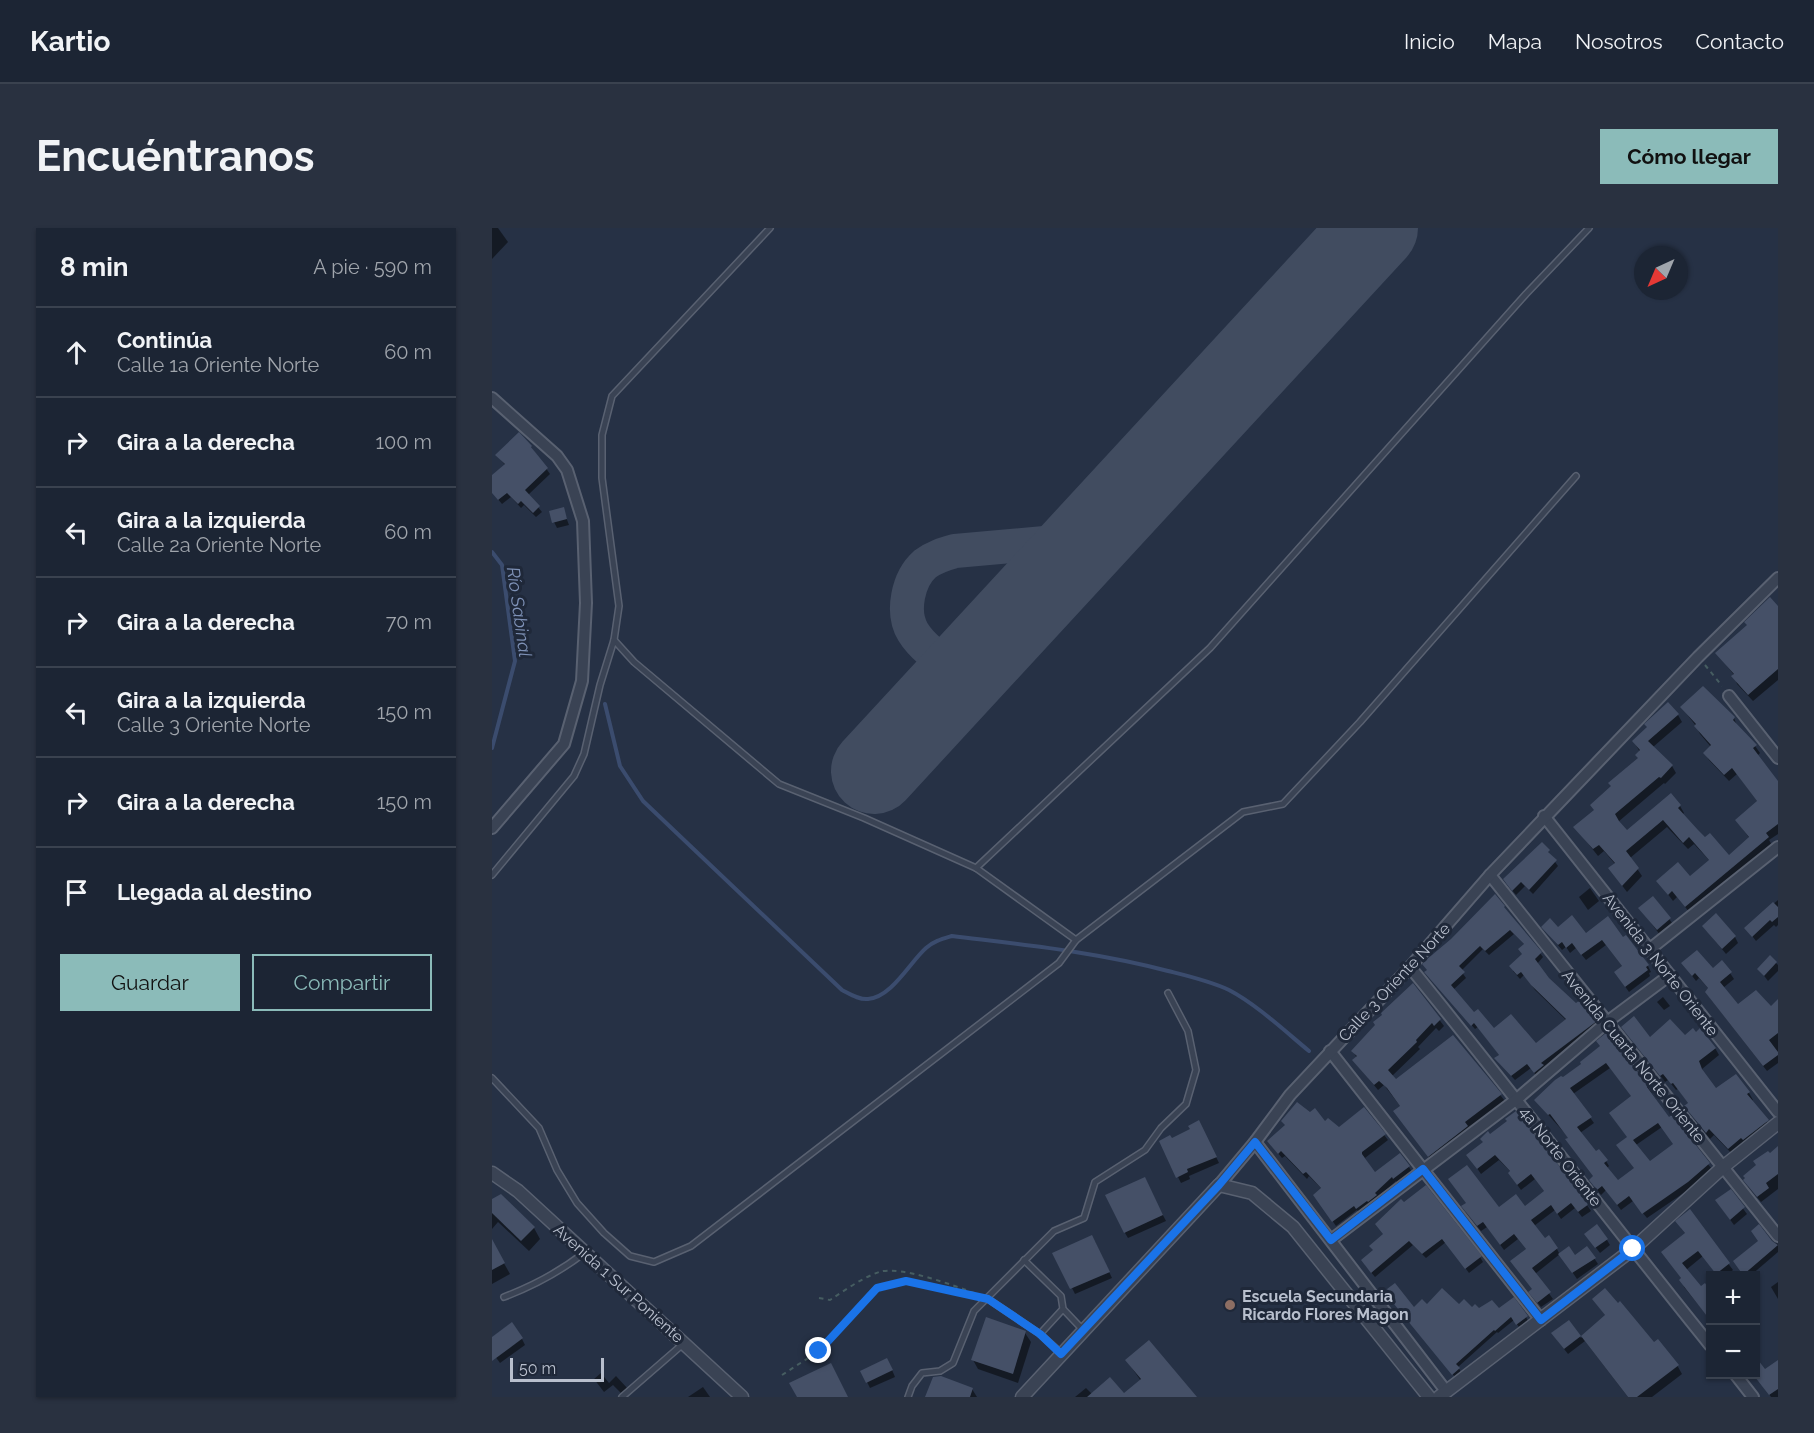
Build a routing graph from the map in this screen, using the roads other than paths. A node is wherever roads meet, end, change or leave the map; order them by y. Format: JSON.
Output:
{"nodes":[{"id":1,"x":770,"y":228,"type":"edge"},
{"id":2,"x":1589,"y":228,"type":"edge"},
{"id":3,"x":492,"y":398,"type":"edge"},
{"id":4,"x":1576,"y":477,"type":"dead end"},
{"id":5,"x":1778,"y":578,"type":"edge"},
{"id":6,"x":614,"y":640,"type":"junction"},
{"id":7,"x":1729,"y":696,"type":"road end"},
{"id":8,"x":1778,"y":758,"type":"edge"},
{"id":9,"x":1544,"y":816,"type":"junction"},
{"id":10,"x":492,"y":828,"type":"edge"},
{"id":11,"x":1778,"y":847,"type":"edge"},
{"id":12,"x":976,"y":868,"type":"junction"},
{"id":13,"x":492,"y":875,"type":"edge"},
{"id":14,"x":1490,"y":875,"type":"junction"},
{"id":15,"x":1075,"y":942,"type":"junction"},
{"id":16,"x":1650,"y":949,"type":"junction"},
{"id":17,"x":1410,"y":968,"type":"junction"},
{"id":18,"x":1670,"y":975,"type":"junction"},
{"id":19,"x":1168,"y":993,"type":"dead end"},
{"id":20,"x":1607,"y":1022,"type":"junction"},
{"id":21,"x":1330,"y":1052,"type":"junction"},
{"id":22,"x":492,"y":1078,"type":"edge"},
{"id":23,"x":1517,"y":1099,"type":"junction"},
{"id":24,"x":1778,"y":1112,"type":"edge"},
{"id":25,"x":1778,"y":1123,"type":"edge"},
{"id":26,"x":1255,"y":1142,"type":"junction"},
{"id":27,"x":1723,"y":1167,"type":"junction"},
{"id":28,"x":1423,"y":1169,"type":"junction"},
{"id":29,"x":492,"y":1173,"type":"edge"},
{"id":30,"x":1219,"y":1185,"type":"junction"},
{"id":31,"x":1778,"y":1236,"type":"edge"},
{"id":32,"x":1331,"y":1240,"type":"junction"},
{"id":33,"x":1633,"y":1249,"type":"junction"},
{"id":34,"x":585,"y":1252,"type":"junction"},
{"id":35,"x":1024,"y":1260,"type":"junction"},
{"id":36,"x":504,"y":1297,"type":"dead end"},
{"id":37,"x":988,"y":1299,"type":"junction"},
{"id":38,"x":1063,"y":1309,"type":"junction"},
{"id":39,"x":1541,"y":1320,"type":"junction"},
{"id":40,"x":1084,"y":1330,"type":"junction"},
{"id":41,"x":1040,"y":1334,"type":"junction"},
{"id":42,"x":1706,"y":1340,"type":"edge"},
{"id":43,"x":684,"y":1343,"type":"junction"},
{"id":44,"x":1061,"y":1354,"type":"junction"},
{"id":45,"x":1739,"y":1379,"type":"edge"},
{"id":46,"x":1442,"y":1394,"type":"edge"},
{"id":47,"x":622,"y":1397,"type":"edge"},
{"id":48,"x":742,"y":1397,"type":"edge"},
{"id":49,"x":908,"y":1397,"type":"edge"},
{"id":50,"x":1022,"y":1397,"type":"edge"},
{"id":51,"x":1429,"y":1397,"type":"edge"},
{"id":52,"x":1753,"y":1397,"type":"edge"}],
"edges":[{"from":1,"to":6,"type":"lane"},
{"from":2,"to":12,"type":"lane"},
{"from":3,"to":10,"type":"street"},
{"from":4,"to":15,"type":"lane"},
{"from":5,"to":9,"type":"street","name":"Calle 3 Oriente Norte"},
{"from":6,"to":12,"type":"lane"},
{"from":6,"to":13,"type":"lane"},
{"from":7,"to":8,"type":"street"},
{"from":9,"to":14,"type":"street","name":"Calle 3 Oriente Norte"},
{"from":9,"to":16,"type":"street","name":"Avenida 3 Norte Oriente"},
{"from":11,"to":16,"type":"street"},
{"from":12,"to":15,"type":"lane"},
{"from":14,"to":17,"type":"street","name":"Calle 3 Oriente Norte"},
{"from":14,"to":20,"type":"street","name":"Avenida Cuarta Norte Oriente"},
{"from":15,"to":22,"type":"lane"},
{"from":16,"to":18,"type":"street","name":"Avenida 3 Norte Oriente"},
{"from":17,"to":21,"type":"street","name":"Calle 3 Oriente Norte"},
{"from":17,"to":23,"type":"street","name":"4a Norte Oriente"},
{"from":18,"to":20,"type":"street"},
{"from":18,"to":24,"type":"street","name":"Avenida 3 Norte Oriente"},
{"from":19,"to":35,"type":"lane"},
{"from":20,"to":23,"type":"street"},
{"from":20,"to":27,"type":"street","name":"Avenida Cuarta Norte Oriente"},
{"from":21,"to":26,"type":"street","name":"Calle 3 Oriente Norte"},
{"from":21,"to":28,"type":"street"},
{"from":23,"to":28,"type":"street"},
{"from":23,"to":33,"type":"street","name":"4a Norte Oriente"},
{"from":25,"to":27,"type":"street"},
{"from":26,"to":30,"type":"street","name":"Calle 3 Oriente Norte"},
{"from":26,"to":32,"type":"street"},
{"from":27,"to":31,"type":"street","name":"Avenida Cuarta Norte Oriente"},
{"from":27,"to":33,"type":"street"},
{"from":28,"to":32,"type":"street"},
{"from":28,"to":39,"type":"street"},
{"from":29,"to":34,"type":"street","name":"Avenida 1 Sur Poniente"},
{"from":30,"to":40,"type":"street","name":"Calle 3 Oriente Norte"},
{"from":30,"to":51,"type":"street"},
{"from":32,"to":46,"type":"street"},
{"from":33,"to":39,"type":"street"},
{"from":33,"to":42,"type":"street","name":"4a Norte Oriente"},
{"from":34,"to":36,"type":"lane"},
{"from":34,"to":43,"type":"street","name":"Avenida 1 Sur Poniente"},
{"from":35,"to":37,"type":"lane"},
{"from":35,"to":38,"type":"lane"},
{"from":37,"to":41,"type":"lane"},
{"from":37,"to":49,"type":"lane"},
{"from":38,"to":40,"type":"lane"},
{"from":38,"to":41,"type":"lane"},
{"from":39,"to":46,"type":"street"},
{"from":40,"to":44,"type":"street","name":"Calle 3 Oriente Norte"},
{"from":41,"to":44,"type":"lane"},
{"from":43,"to":47,"type":"lane"},
{"from":43,"to":48,"type":"street","name":"Avenida 1 Sur Poniente"},
{"from":44,"to":50,"type":"street","name":"Calle 3 Oriente Norte"},
{"from":45,"to":52,"type":"street"}]}
